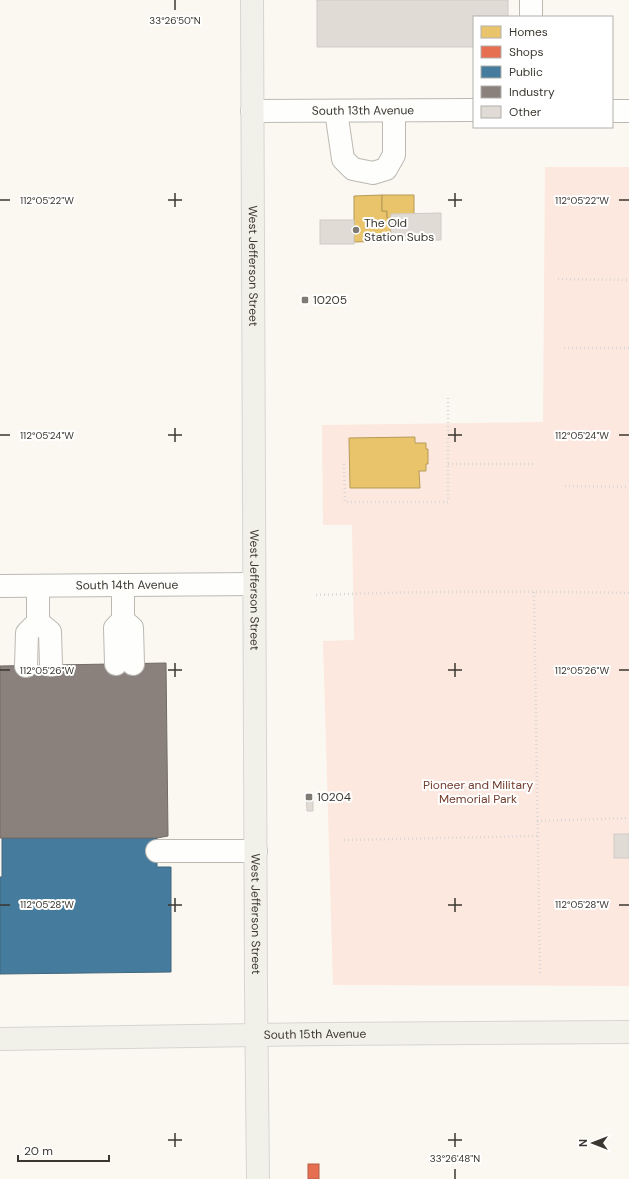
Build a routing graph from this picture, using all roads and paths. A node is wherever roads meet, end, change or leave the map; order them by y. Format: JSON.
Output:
{"nodes":[{"id":1,"x":252,"y":0,"type":"edge"},
{"id":2,"x":531,"y":0,"type":"edge"},
{"id":3,"x":531,"y":16,"type":"edge"},
{"id":4,"x":473,"y":110,"type":"edge"},
{"id":5,"x":252,"y":111,"type":"junction"},
{"id":6,"x":336,"y":111,"type":"junction"},
{"id":7,"x":394,"y":111,"type":"junction"},
{"id":8,"x":613,"y":111,"type":"edge"},
{"id":9,"x":629,"y":111,"type":"edge"},
{"id":10,"x":558,"y":279,"type":"dead end"},
{"id":11,"x":629,"y":280,"type":"edge"},
{"id":12,"x":564,"y":348,"type":"dead end"},
{"id":13,"x":629,"y":348,"type":"edge"},
{"id":14,"x":448,"y":396,"type":"dead end"},
{"id":15,"x":344,"y":464,"type":"dead end"},
{"id":16,"x":448,"y":464,"type":"junction"},
{"id":17,"x":534,"y":464,"type":"dead end"},
{"id":18,"x":565,"y":486,"type":"dead end"},
{"id":19,"x":629,"y":487,"type":"edge"},
{"id":20,"x":254,"y":584,"type":"junction"},
{"id":21,"x":123,"y":585,"type":"junction"},
{"id":22,"x":0,"y":586,"type":"edge"},
{"id":23,"x":38,"y":586,"type":"junction"},
{"id":24,"x":534,"y":592,"type":"junction"},
{"id":25,"x":629,"y":593,"type":"edge"},
{"id":26,"x":316,"y":595,"type":"dead end"},
{"id":27,"x":38,"y":622,"type":"junction"},
{"id":28,"x":124,"y":664,"type":"dead end"},
{"id":29,"x":51,"y":665,"type":"dead end"},
{"id":30,"x":26,"y":666,"type":"dead end"},
{"id":31,"x":629,"y":818,"type":"edge"},
{"id":32,"x":537,"y":821,"type":"junction"},
{"id":33,"x":538,"y":836,"type":"junction"},
{"id":34,"x":344,"y":840,"type":"dead end"},
{"id":35,"x":156,"y":851,"type":"dead end"},
{"id":36,"x":256,"y":851,"type":"junction"},
{"id":37,"x":540,"y":975,"type":"dead end"},
{"id":38,"x":629,"y":1032,"type":"edge"},
{"id":39,"x":257,"y":1035,"type":"junction"},
{"id":40,"x":0,"y":1038,"type":"edge"},
{"id":41,"x":258,"y":1179,"type":"edge"}],
"edges":[{"from":1,"to":5,"type":"main road","name":"West Jefferson Street"},
{"from":2,"to":3,"type":"street"},
{"from":4,"to":7,"type":"street","name":"South 13th Avenue"},
{"from":5,"to":6,"type":"street","name":"South 13th Avenue"},
{"from":5,"to":20,"type":"main road","name":"West Jefferson Street"},
{"from":6,"to":7,"type":"street","name":"South 13th Avenue"},
{"from":6,"to":7,"type":"street"},
{"from":8,"to":9,"type":"street"},
{"from":10,"to":11,"type":"path"},
{"from":12,"to":13,"type":"path"},
{"from":14,"to":16,"type":"path"},
{"from":15,"to":16,"type":"path"},
{"from":16,"to":17,"type":"path"},
{"from":18,"to":19,"type":"path"},
{"from":20,"to":21,"type":"street","name":"South 14th Avenue"},
{"from":20,"to":36,"type":"main road","name":"West Jefferson Street"},
{"from":21,"to":23,"type":"street","name":"South 14th Avenue"},
{"from":21,"to":28,"type":"street"},
{"from":22,"to":23,"type":"street","name":"South 14th Avenue"},
{"from":23,"to":27,"type":"street"},
{"from":24,"to":25,"type":"path"},
{"from":24,"to":26,"type":"path"},
{"from":24,"to":32,"type":"path"},
{"from":27,"to":29,"type":"street"},
{"from":27,"to":30,"type":"street"},
{"from":31,"to":32,"type":"path"},
{"from":32,"to":33,"type":"path"},
{"from":33,"to":34,"type":"path"},
{"from":33,"to":37,"type":"path"},
{"from":35,"to":36,"type":"street"},
{"from":36,"to":39,"type":"main road","name":"West Jefferson Street"},
{"from":38,"to":39,"type":"main road","name":"South 15th Avenue"},
{"from":39,"to":40,"type":"main road","name":"South 15th Avenue"},
{"from":39,"to":41,"type":"main road","name":"West Jefferson Street"}]}
